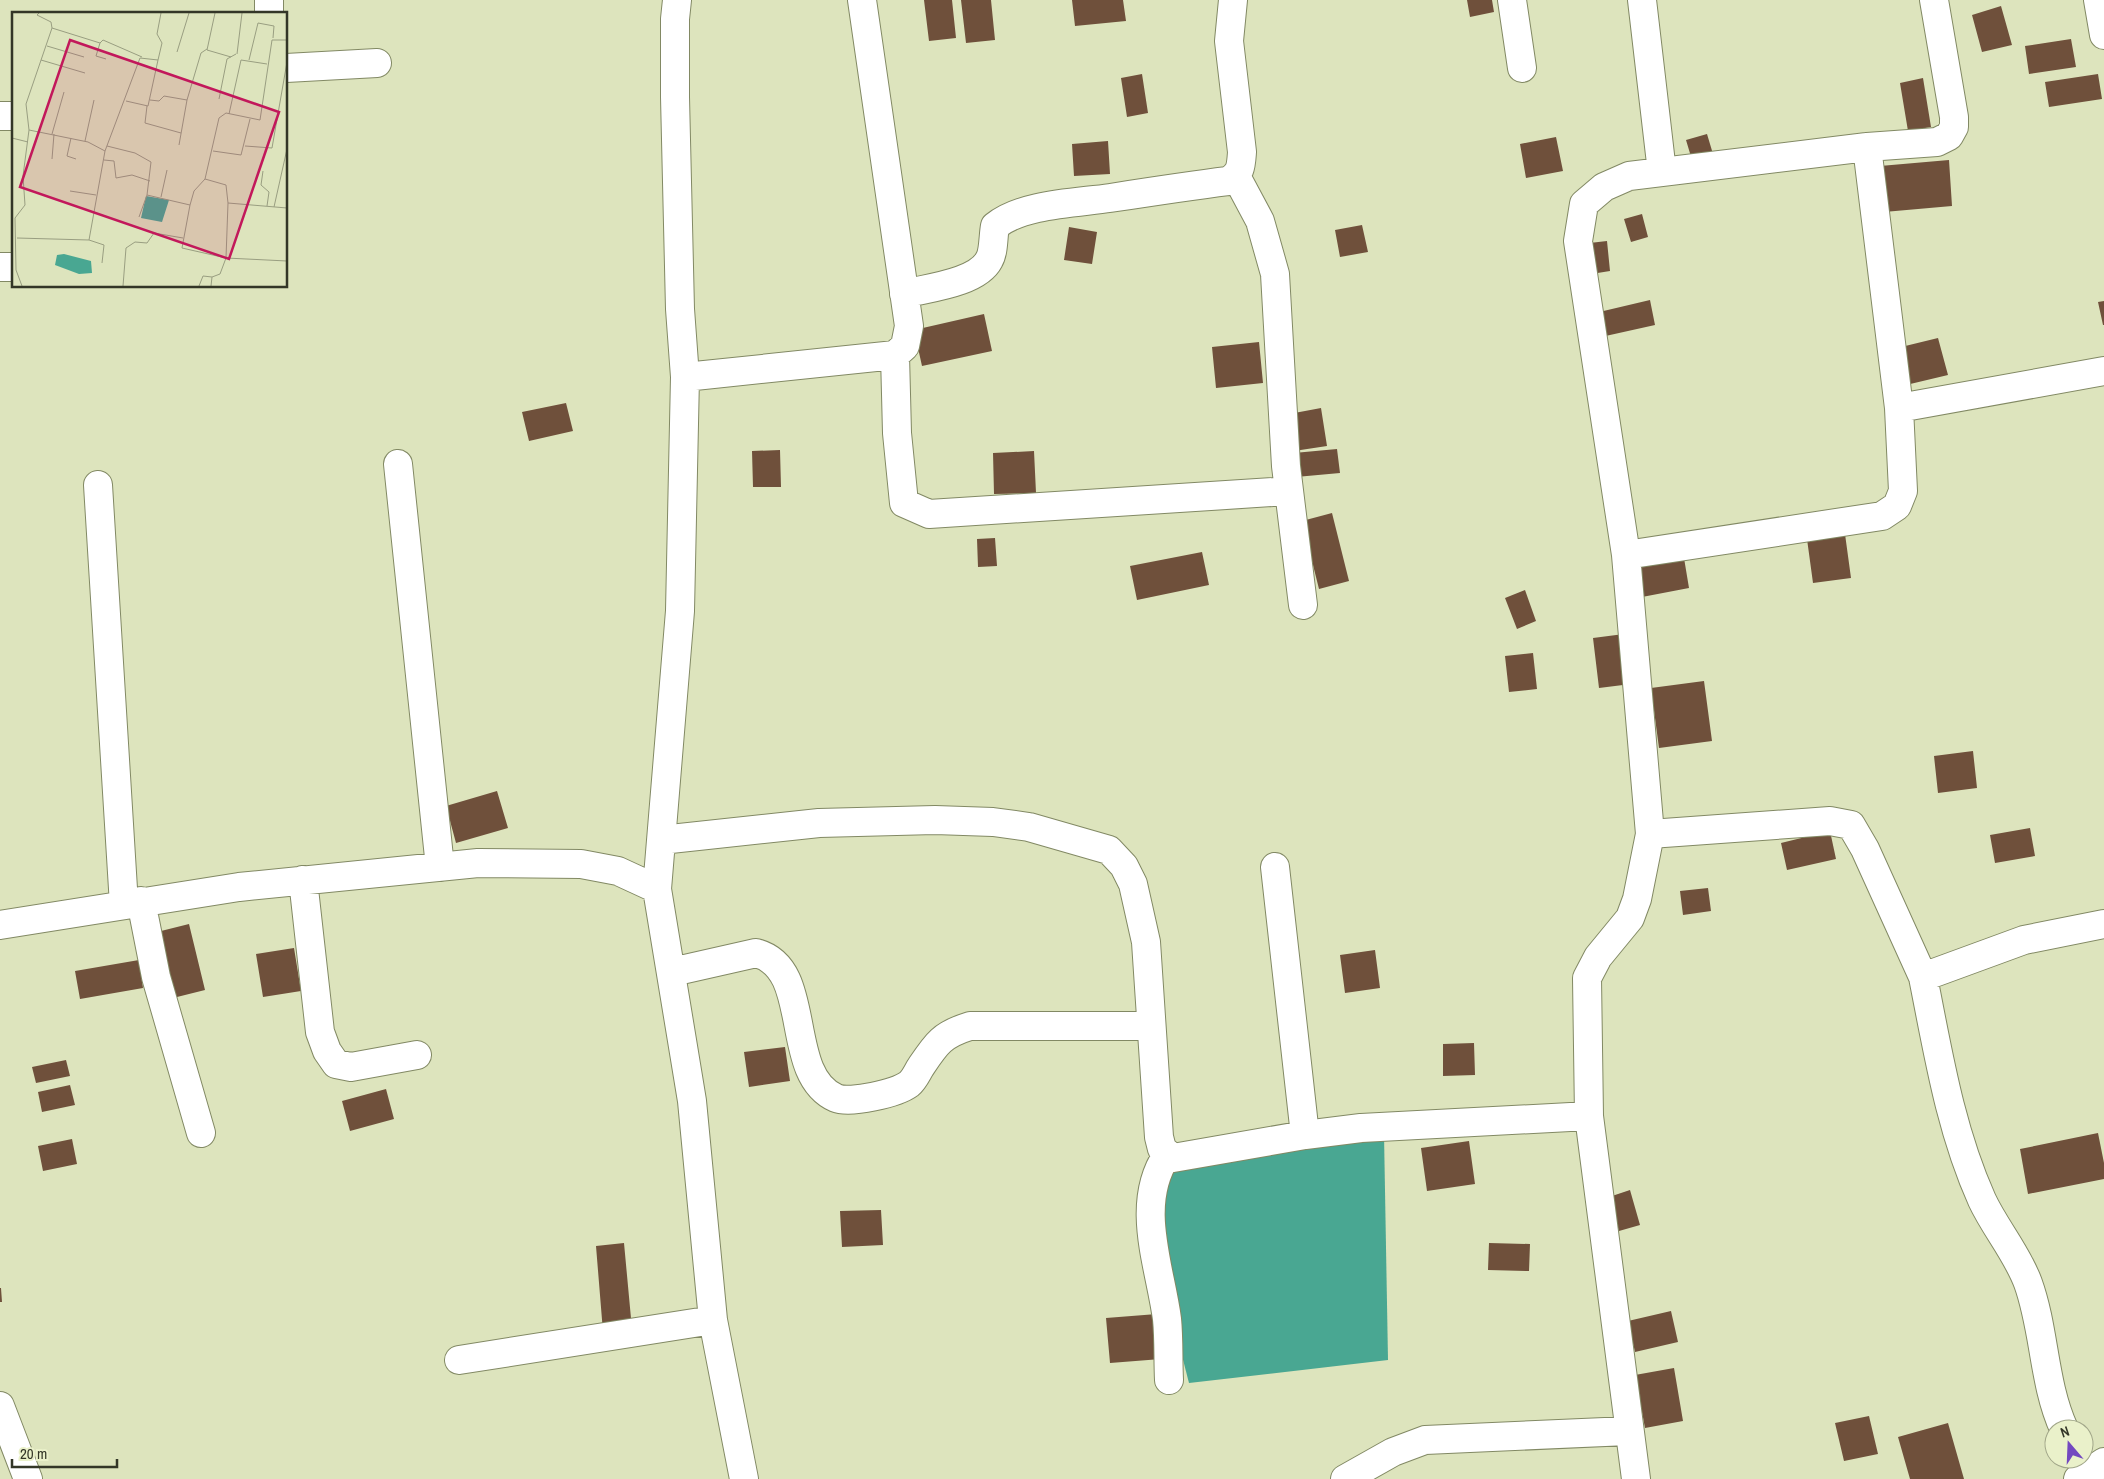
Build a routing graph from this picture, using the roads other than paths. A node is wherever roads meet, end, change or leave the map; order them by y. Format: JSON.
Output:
{"nodes":[{"id":1,"x":677,"y":0,"type":"edge"},
{"id":2,"x":862,"y":0,"type":"edge"},
{"id":3,"x":1233,"y":0,"type":"edge"},
{"id":4,"x":1512,"y":0,"type":"edge"},
{"id":5,"x":1642,"y":0,"type":"edge"},
{"id":6,"x":1934,"y":0,"type":"edge"},
{"id":7,"x":2098,"y":0,"type":"edge"},
{"id":8,"x":2104,"y":35,"type":"edge"},
{"id":9,"x":377,"y":63,"type":"dead end"},
{"id":10,"x":288,"y":68,"type":"edge"},
{"id":11,"x":1522,"y":68,"type":"dead end"},
{"id":12,"x":1867,"y":147,"type":"junction"},
{"id":13,"x":1662,"y":172,"type":"junction"},
{"id":14,"x":1236,"y":176,"type":"junction"},
{"id":15,"x":904,"y":294,"type":"junction"},
{"id":16,"x":894,"y":355,"type":"junction"},
{"id":17,"x":2104,"y":371,"type":"edge"},
{"id":18,"x":685,"y":377,"type":"junction"},
{"id":19,"x":1899,"y":408,"type":"junction"},
{"id":20,"x":398,"y":464,"type":"dead end"},
{"id":21,"x":98,"y":485,"type":"dead end"},
{"id":22,"x":1289,"y":491,"type":"junction"},
{"id":23,"x":1626,"y":555,"type":"junction"},
{"id":24,"x":1303,"y":605,"type":"dead end"},
{"id":25,"x":1650,"y":834,"type":"junction"},
{"id":26,"x":662,"y":840,"type":"junction"},
{"id":27,"x":440,"y":867,"type":"junction"},
{"id":28,"x":1275,"y":868,"type":"dead end"},
{"id":29,"x":303,"y":880,"type":"junction"},
{"id":30,"x":657,"y":889,"type":"junction"},
{"id":31,"x":133,"y":903,"type":"junction"},
{"id":32,"x":2104,"y":924,"type":"edge"},
{"id":33,"x":0,"y":925,"type":"edge"},
{"id":34,"x":672,"y":972,"type":"junction"},
{"id":35,"x":1923,"y":977,"type":"junction"},
{"id":36,"x":1151,"y":1026,"type":"junction"},
{"id":37,"x":417,"y":1055,"type":"dead end"},
{"id":38,"x":1588,"y":1116,"type":"junction"},
{"id":39,"x":202,"y":1133,"type":"dead end"},
{"id":40,"x":1305,"y":1135,"type":"junction"},
{"id":41,"x":1167,"y":1155,"type":"junction"},
{"id":42,"x":712,"y":1320,"type":"junction"},
{"id":43,"x":459,"y":1360,"type":"dead end"},
{"id":44,"x":1169,"y":1380,"type":"dead end"},
{"id":45,"x":0,"y":1406,"type":"edge"},
{"id":46,"x":2059,"y":1419,"type":"edge"},
{"id":47,"x":1628,"y":1431,"type":"junction"},
{"id":48,"x":2104,"y":1462,"type":"edge"},
{"id":49,"x":28,"y":1479,"type":"edge"},
{"id":50,"x":744,"y":1479,"type":"edge"},
{"id":51,"x":1345,"y":1479,"type":"edge"},
{"id":52,"x":1636,"y":1479,"type":"edge"},
{"id":53,"x":2078,"y":1479,"type":"edge"}],
"edges":[{"from":1,"to":18,"type":"street"},
{"from":2,"to":15,"type":"street"},
{"from":3,"to":14,"type":"street"},
{"from":4,"to":11,"type":"street"},
{"from":5,"to":13,"type":"street"},
{"from":6,"to":12,"type":"street"},
{"from":7,"to":8,"type":"street"},
{"from":9,"to":10,"type":"street"},
{"from":12,"to":13,"type":"street"},
{"from":12,"to":19,"type":"street"},
{"from":13,"to":23,"type":"street"},
{"from":14,"to":15,"type":"street"},
{"from":14,"to":22,"type":"street"},
{"from":15,"to":16,"type":"street"},
{"from":16,"to":18,"type":"street"},
{"from":16,"to":22,"type":"street"},
{"from":17,"to":19,"type":"street"},
{"from":18,"to":26,"type":"street"},
{"from":19,"to":23,"type":"street"},
{"from":20,"to":27,"type":"street"},
{"from":21,"to":31,"type":"street"},
{"from":22,"to":24,"type":"street"},
{"from":23,"to":25,"type":"street"},
{"from":25,"to":35,"type":"street"},
{"from":25,"to":38,"type":"street"},
{"from":26,"to":30,"type":"street"},
{"from":26,"to":36,"type":"street"},
{"from":27,"to":29,"type":"street"},
{"from":27,"to":30,"type":"street"},
{"from":28,"to":40,"type":"street"},
{"from":29,"to":31,"type":"street"},
{"from":29,"to":37,"type":"street"},
{"from":30,"to":34,"type":"street"},
{"from":31,"to":33,"type":"street"},
{"from":31,"to":39,"type":"street"},
{"from":32,"to":35,"type":"street"},
{"from":34,"to":36,"type":"street"},
{"from":34,"to":42,"type":"street"},
{"from":35,"to":46,"type":"street"},
{"from":36,"to":41,"type":"street"},
{"from":38,"to":40,"type":"street"},
{"from":38,"to":47,"type":"street"},
{"from":40,"to":41,"type":"street"},
{"from":41,"to":44,"type":"street"},
{"from":42,"to":43,"type":"street"},
{"from":42,"to":50,"type":"street"},
{"from":45,"to":49,"type":"street"},
{"from":47,"to":51,"type":"street"},
{"from":47,"to":52,"type":"street"},
{"from":48,"to":53,"type":"street"}]}
